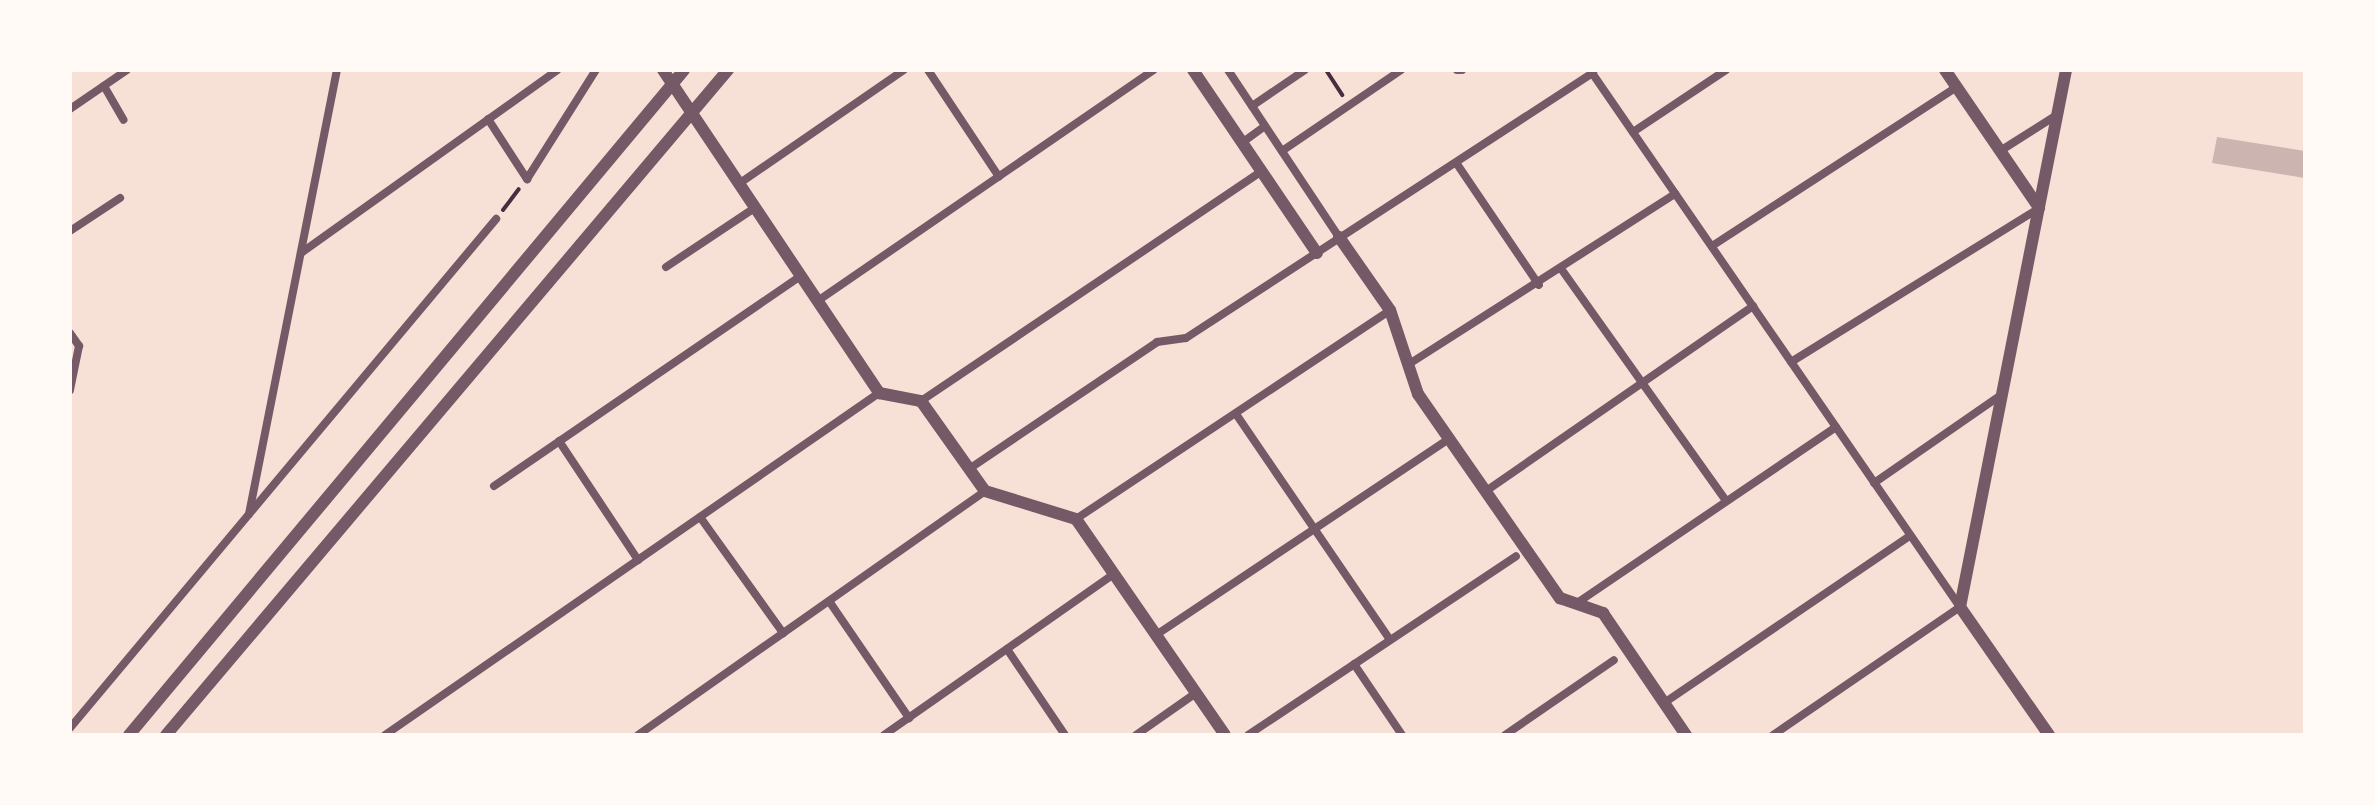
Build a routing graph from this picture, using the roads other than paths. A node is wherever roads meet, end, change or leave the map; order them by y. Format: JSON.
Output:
{"nodes":[{"id":1,"x":127,"y":70,"type":"edge"},
{"id":2,"x":337,"y":70,"type":"edge"},
{"id":3,"x":558,"y":70,"type":"edge"},
{"id":4,"x":596,"y":70,"type":"edge"},
{"id":5,"x":663,"y":70,"type":"edge"},
{"id":6,"x":684,"y":70,"type":"edge"},
{"id":7,"x":728,"y":70,"type":"edge"},
{"id":8,"x":904,"y":70,"type":"edge"},
{"id":9,"x":928,"y":70,"type":"edge"},
{"id":10,"x":1154,"y":70,"type":"edge"},
{"id":11,"x":1193,"y":70,"type":"edge"},
{"id":12,"x":1228,"y":70,"type":"edge"},
{"id":13,"x":1305,"y":70,"type":"edge"},
{"id":14,"x":1401,"y":70,"type":"edge"},
{"id":15,"x":1726,"y":70,"type":"edge"},
{"id":16,"x":1945,"y":70,"type":"edge"},
{"id":17,"x":2066,"y":70,"type":"edge"},
{"id":18,"x":1592,"y":72,"type":"edge"},
{"id":19,"x":672,"y":84,"type":"junction"},
{"id":20,"x":104,"y":86,"type":"junction"},
{"id":21,"x":1957,"y":87,"type":"junction"},
{"id":22,"x":1252,"y":106,"type":"junction"},
{"id":23,"x":70,"y":109,"type":"edge"},
{"id":24,"x":692,"y":113,"type":"junction"},
{"id":25,"x":2057,"y":115,"type":"junction"},
{"id":26,"x":488,"y":119,"type":"junction"},
{"id":27,"x":124,"y":120,"type":"dead end"},
{"id":28,"x":1265,"y":126,"type":"junction"},
{"id":29,"x":1633,"y":132,"type":"junction"},
{"id":30,"x":1243,"y":142,"type":"junction"},
{"id":31,"x":1282,"y":151,"type":"junction"},
{"id":32,"x":2000,"y":151,"type":"junction"},
{"id":33,"x":1457,"y":164,"type":"junction"},
{"id":34,"x":1262,"y":171,"type":"junction"},
{"id":35,"x":999,"y":177,"type":"junction"},
{"id":36,"x":740,"y":183,"type":"junction"},
{"id":37,"x":1675,"y":194,"type":"junction"},
{"id":38,"x":120,"y":198,"type":"dead end"},
{"id":39,"x":756,"y":207,"type":"junction"},
{"id":40,"x":2039,"y":208,"type":"junction"},
{"id":41,"x":496,"y":219,"type":"road end"},
{"id":42,"x":70,"y":231,"type":"edge"},
{"id":43,"x":1339,"y":237,"type":"junction"},
{"id":44,"x":1712,"y":246,"type":"junction"},
{"id":45,"x":301,"y":253,"type":"junction"},
{"id":46,"x":1317,"y":253,"type":"junction"},
{"id":47,"x":666,"y":267,"type":"dead end"},
{"id":48,"x":1562,"y":270,"type":"junction"},
{"id":49,"x":802,"y":275,"type":"junction"},
{"id":50,"x":1539,"y":285,"type":"junction"},
{"id":51,"x":819,"y":300,"type":"junction"},
{"id":52,"x":1753,"y":306,"type":"junction"},
{"id":53,"x":1390,"y":310,"type":"junction"},
{"id":54,"x":70,"y":333,"type":"edge"},
{"id":55,"x":1791,"y":362,"type":"junction"},
{"id":56,"x":1409,"y":364,"type":"junction"},
{"id":57,"x":1642,"y":383,"type":"junction"},
{"id":58,"x":70,"y":390,"type":"edge"},
{"id":59,"x":879,"y":393,"type":"junction"},
{"id":60,"x":1998,"y":397,"type":"dead end"},
{"id":61,"x":921,"y":401,"type":"junction"},
{"id":62,"x":1236,"y":414,"type":"junction"},
{"id":63,"x":1836,"y":427,"type":"junction"},
{"id":64,"x":1449,"y":439,"type":"junction"},
{"id":65,"x":559,"y":441,"type":"junction"},
{"id":66,"x":969,"y":469,"type":"junction"},
{"id":67,"x":1874,"y":483,"type":"junction"},
{"id":68,"x":494,"y":486,"type":"dead end"},
{"id":69,"x":985,"y":491,"type":"junction"},
{"id":70,"x":1486,"y":491,"type":"junction"},
{"id":71,"x":1726,"y":501,"type":"junction"},
{"id":72,"x":249,"y":515,"type":"junction"},
{"id":73,"x":700,"y":517,"type":"junction"},
{"id":74,"x":1076,"y":519,"type":"junction"},
{"id":75,"x":1314,"y":529,"type":"junction"},
{"id":76,"x":1910,"y":536,"type":"junction"},
{"id":77,"x":1516,"y":556,"type":"dead end"},
{"id":78,"x":638,"y":560,"type":"junction"},
{"id":79,"x":1114,"y":574,"type":"junction"},
{"id":80,"x":829,"y":601,"type":"junction"},
{"id":81,"x":1577,"y":603,"type":"junction"},
{"id":82,"x":1960,"y":607,"type":"junction"},
{"id":83,"x":783,"y":633,"type":"junction"},
{"id":84,"x":1156,"y":635,"type":"junction"},
{"id":85,"x":1390,"y":640,"type":"junction"},
{"id":86,"x":1007,"y":649,"type":"junction"},
{"id":87,"x":1614,"y":660,"type":"dead end"},
{"id":88,"x":1354,"y":664,"type":"junction"},
{"id":89,"x":1196,"y":693,"type":"junction"},
{"id":90,"x":1664,"y":703,"type":"junction"},
{"id":91,"x":909,"y":718,"type":"junction"},
{"id":92,"x":70,"y":728,"type":"edge"},
{"id":93,"x":129,"y":735,"type":"edge"},
{"id":94,"x":166,"y":735,"type":"edge"},
{"id":95,"x":385,"y":735,"type":"edge"},
{"id":96,"x":638,"y":735,"type":"edge"},
{"id":97,"x":884,"y":735,"type":"edge"},
{"id":98,"x":1065,"y":735,"type":"edge"},
{"id":99,"x":1136,"y":735,"type":"edge"},
{"id":100,"x":1225,"y":735,"type":"edge"},
{"id":101,"x":1248,"y":735,"type":"edge"},
{"id":102,"x":1402,"y":735,"type":"edge"},
{"id":103,"x":1505,"y":735,"type":"edge"},
{"id":104,"x":1686,"y":735,"type":"edge"},
{"id":105,"x":1773,"y":735,"type":"edge"},
{"id":106,"x":2049,"y":735,"type":"edge"}],
"edges":[{"from":1,"to":20,"type":"street"},
{"from":2,"to":45,"type":"street"},
{"from":3,"to":26,"type":"street"},
{"from":4,"to":26,"type":"street"},
{"from":5,"to":19,"type":"street"},
{"from":6,"to":19,"type":"street"},
{"from":7,"to":24,"type":"street"},
{"from":8,"to":36,"type":"street"},
{"from":9,"to":35,"type":"street"},
{"from":10,"to":35,"type":"street"},
{"from":11,"to":30,"type":"street"},
{"from":12,"to":22,"type":"street"},
{"from":13,"to":22,"type":"street"},
{"from":14,"to":31,"type":"street"},
{"from":15,"to":29,"type":"street"},
{"from":16,"to":21,"type":"street"},
{"from":17,"to":25,"type":"street"},
{"from":18,"to":29,"type":"street"},
{"from":18,"to":33,"type":"street"},
{"from":19,"to":24,"type":"street"},
{"from":19,"to":93,"type":"street"},
{"from":20,"to":23,"type":"street"},
{"from":20,"to":27,"type":"street"},
{"from":21,"to":32,"type":"street"},
{"from":21,"to":44,"type":"street"},
{"from":22,"to":28,"type":"street"},
{"from":24,"to":36,"type":"street"},
{"from":24,"to":94,"type":"street"},
{"from":25,"to":32,"type":"street"},
{"from":25,"to":40,"type":"street"},
{"from":26,"to":45,"type":"street"},
{"from":28,"to":30,"type":"street"},
{"from":28,"to":31,"type":"street"},
{"from":29,"to":37,"type":"street"},
{"from":30,"to":34,"type":"street"},
{"from":31,"to":43,"type":"street"},
{"from":32,"to":40,"type":"street"},
{"from":33,"to":43,"type":"street"},
{"from":33,"to":50,"type":"street"},
{"from":34,"to":46,"type":"street"},
{"from":34,"to":61,"type":"street"},
{"from":35,"to":51,"type":"street"},
{"from":36,"to":39,"type":"street"},
{"from":37,"to":44,"type":"street"},
{"from":37,"to":48,"type":"street"},
{"from":38,"to":42,"type":"street"},
{"from":39,"to":47,"type":"street"},
{"from":39,"to":49,"type":"street"},
{"from":40,"to":55,"type":"street"},
{"from":40,"to":82,"type":"street"},
{"from":41,"to":72,"type":"street"},
{"from":43,"to":46,"type":"street"},
{"from":43,"to":53,"type":"street"},
{"from":44,"to":52,"type":"street"},
{"from":45,"to":72,"type":"street"},
{"from":46,"to":66,"type":"street"},
{"from":48,"to":50,"type":"street"},
{"from":48,"to":57,"type":"street"},
{"from":49,"to":51,"type":"street"},
{"from":49,"to":65,"type":"street"},
{"from":50,"to":56,"type":"street"},
{"from":51,"to":59,"type":"street"},
{"from":52,"to":55,"type":"street"},
{"from":52,"to":57,"type":"street"},
{"from":53,"to":56,"type":"street"},
{"from":53,"to":62,"type":"street"},
{"from":54,"to":58,"type":"street"},
{"from":55,"to":63,"type":"street"},
{"from":56,"to":64,"type":"street"},
{"from":57,"to":70,"type":"street"},
{"from":57,"to":71,"type":"street"},
{"from":59,"to":61,"type":"street"},
{"from":59,"to":73,"type":"street"},
{"from":60,"to":67,"type":"street"},
{"from":61,"to":66,"type":"street"},
{"from":62,"to":74,"type":"street"},
{"from":62,"to":75,"type":"street"},
{"from":63,"to":67,"type":"street"},
{"from":63,"to":71,"type":"street"},
{"from":64,"to":70,"type":"street"},
{"from":64,"to":75,"type":"street"},
{"from":65,"to":68,"type":"street"},
{"from":65,"to":78,"type":"street"},
{"from":66,"to":69,"type":"street"},
{"from":67,"to":76,"type":"street"},
{"from":69,"to":74,"type":"street"},
{"from":69,"to":80,"type":"street"},
{"from":70,"to":81,"type":"street"},
{"from":71,"to":81,"type":"street"},
{"from":72,"to":92,"type":"street"},
{"from":73,"to":78,"type":"street"},
{"from":73,"to":83,"type":"street"},
{"from":74,"to":79,"type":"street"},
{"from":75,"to":84,"type":"street"},
{"from":75,"to":85,"type":"street"},
{"from":76,"to":82,"type":"street"},
{"from":76,"to":90,"type":"street"},
{"from":77,"to":85,"type":"street"},
{"from":78,"to":95,"type":"street"},
{"from":79,"to":84,"type":"street"},
{"from":79,"to":86,"type":"street"},
{"from":80,"to":83,"type":"street"},
{"from":80,"to":91,"type":"street"},
{"from":81,"to":90,"type":"street"},
{"from":82,"to":105,"type":"street"},
{"from":82,"to":106,"type":"street"},
{"from":83,"to":96,"type":"street"},
{"from":84,"to":89,"type":"street"},
{"from":85,"to":88,"type":"street"},
{"from":86,"to":91,"type":"street"},
{"from":86,"to":98,"type":"street"},
{"from":87,"to":103,"type":"street"},
{"from":88,"to":101,"type":"street"},
{"from":88,"to":102,"type":"street"},
{"from":89,"to":99,"type":"street"},
{"from":89,"to":100,"type":"street"},
{"from":90,"to":104,"type":"street"},
{"from":91,"to":97,"type":"street"}]}
